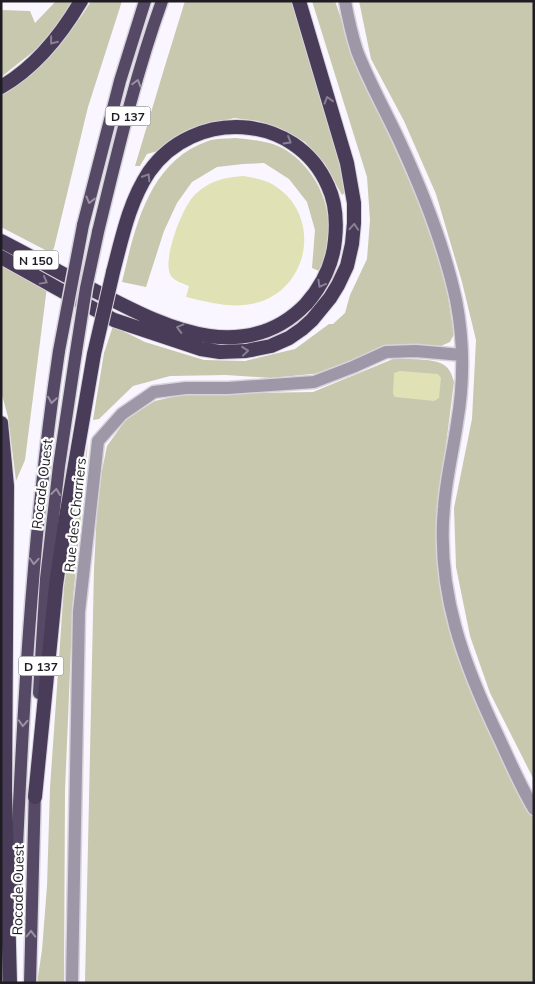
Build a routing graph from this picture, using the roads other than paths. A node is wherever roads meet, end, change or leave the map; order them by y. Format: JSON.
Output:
{"nodes":[{"id":1,"x":81,"y":1,"type":"edge"},
{"id":2,"x":146,"y":1,"type":"edge"},
{"id":3,"x":162,"y":1,"type":"edge"},
{"id":4,"x":299,"y":1,"type":"edge"},
{"id":5,"x":345,"y":1,"type":"edge"},
{"id":6,"x":1,"y":87,"type":"edge"},
{"id":7,"x":1,"y":241,"type":"edge"},
{"id":8,"x":1,"y":258,"type":"edge"},
{"id":9,"x":462,"y":355,"type":"junction"},
{"id":10,"x":1,"y":423,"type":"edge"},
{"id":11,"x":35,"y":797,"type":"junction"},
{"id":12,"x":534,"y":809,"type":"edge"},
{"id":13,"x":11,"y":983,"type":"edge"},
{"id":14,"x":30,"y":983,"type":"edge"},
{"id":15,"x":72,"y":983,"type":"edge"}],
"edges":[{"from":1,"to":6,"type":"highway","one_way":true},
{"from":2,"to":13,"type":"main road","name":"Rocade Ouest","number":"D 137","one_way":true,"bridge":true},
{"from":11,"to":3,"type":"main road","name":"Rocade Ouest","number":"D 137","one_way":true,"bridge":true},
{"from":8,"to":4,"type":"highway","one_way":true},
{"from":5,"to":9,"type":"street"},
{"from":11,"to":7,"type":"highway","number":"N 150","one_way":true,"bridge":true},
{"from":9,"to":12,"type":"street"},
{"from":9,"to":15,"type":"street","name":"Rue des Charriers"},
{"from":10,"to":13,"type":"highway"},
{"from":14,"to":11,"type":"main road","name":"Rocade Ouest","number":"D 137","one_way":true}]}
